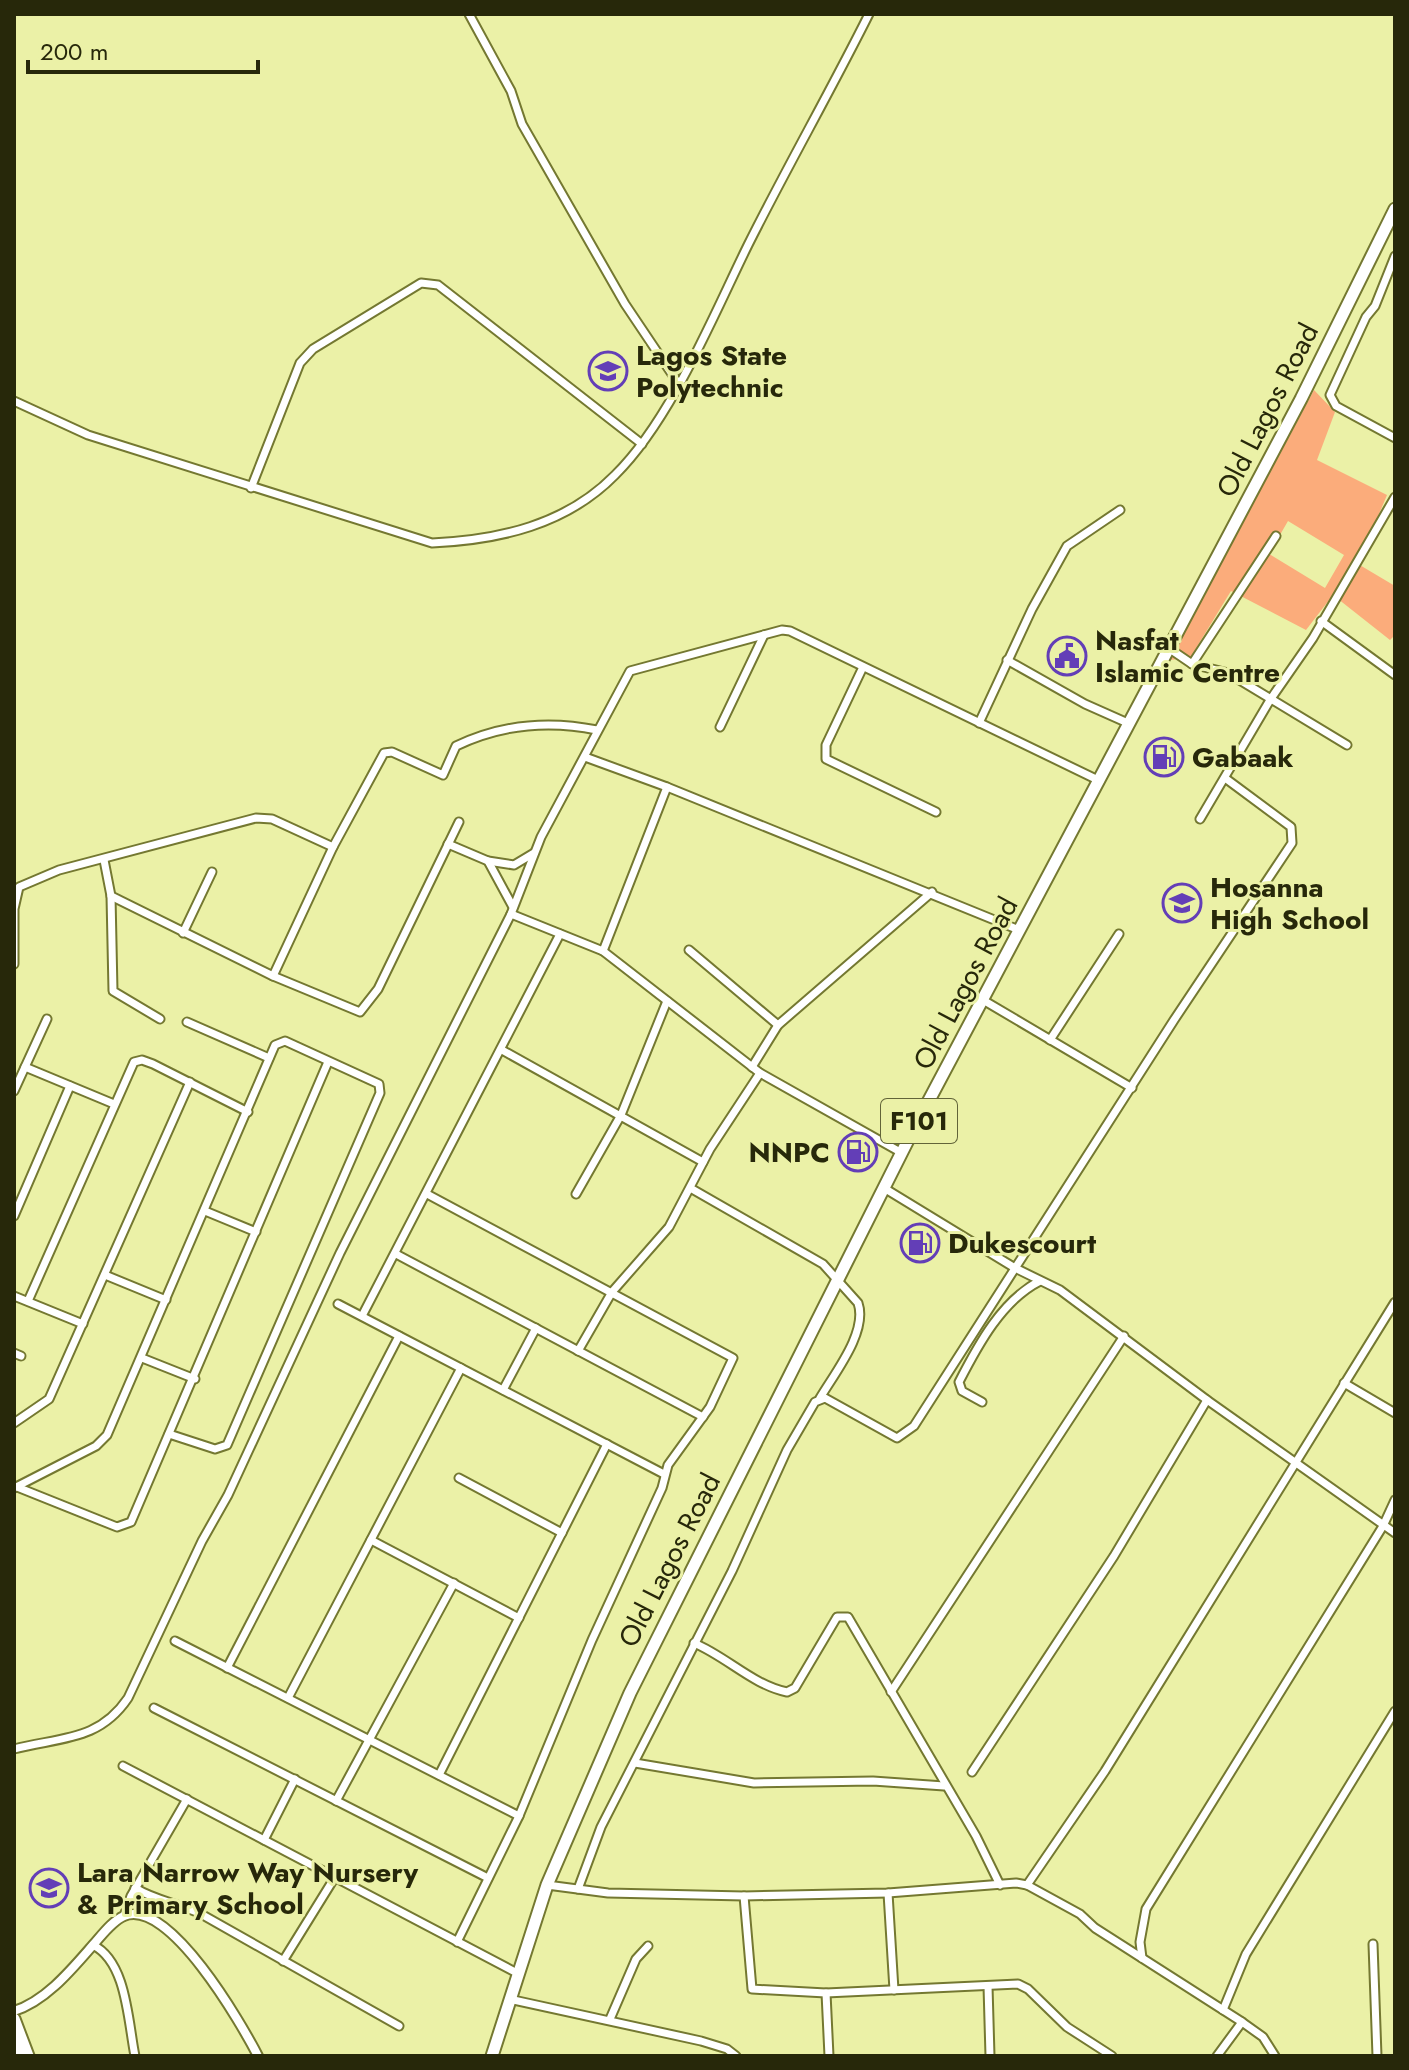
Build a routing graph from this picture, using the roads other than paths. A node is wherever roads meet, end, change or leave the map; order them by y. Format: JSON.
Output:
{"nodes":[{"id":1,"x":469,"y":14,"type":"edge"},
{"id":2,"x":869,"y":14,"type":"edge"},
{"id":3,"x":1395,"y":209,"type":"edge"},
{"id":4,"x":1395,"y":256,"type":"edge"},
{"id":5,"x":678,"y":383,"type":"junction"},
{"id":6,"x":14,"y":401,"type":"edge"},
{"id":7,"x":1395,"y":438,"type":"edge"},
{"id":8,"x":642,"y":444,"type":"junction"},
{"id":9,"x":251,"y":488,"type":"junction"},
{"id":10,"x":1395,"y":497,"type":"edge"},
{"id":11,"x":1120,"y":510,"type":"dead end"},
{"id":12,"x":1276,"y":536,"type":"dead end"},
{"id":13,"x":1321,"y":621,"type":"junction"},
{"id":14,"x":764,"y":635,"type":"junction"},
{"id":15,"x":1170,"y":649,"type":"junction"},
{"id":16,"x":1007,"y":660,"type":"junction"},
{"id":17,"x":1192,"y":664,"type":"junction"},
{"id":18,"x":863,"y":667,"type":"junction"},
{"id":19,"x":1395,"y":675,"type":"edge"},
{"id":20,"x":1270,"y":700,"type":"junction"},
{"id":21,"x":979,"y":723,"type":"junction"},
{"id":22,"x":1130,"y":724,"type":"junction"},
{"id":23,"x":720,"y":727,"type":"dead end"},
{"id":24,"x":597,"y":730,"type":"junction"},
{"id":25,"x":1347,"y":745,"type":"dead end"},
{"id":26,"x":585,"y":757,"type":"junction"},
{"id":27,"x":1225,"y":778,"type":"junction"},
{"id":28,"x":1100,"y":781,"type":"junction"},
{"id":29,"x":667,"y":787,"type":"junction"},
{"id":30,"x":936,"y":812,"type":"dead end"},
{"id":31,"x":1200,"y":819,"type":"dead end"},
{"id":32,"x":459,"y":822,"type":"dead end"},
{"id":33,"x":448,"y":844,"type":"junction"},
{"id":34,"x":333,"y":847,"type":"junction"},
{"id":35,"x":535,"y":852,"type":"junction"},
{"id":36,"x":104,"y":860,"type":"junction"},
{"id":37,"x":488,"y":861,"type":"junction"},
{"id":38,"x":212,"y":872,"type":"dead end"},
{"id":39,"x":932,"y":892,"type":"junction"},
{"id":40,"x":111,"y":896,"type":"junction"},
{"id":41,"x":512,"y":911,"type":"junction"},
{"id":42,"x":1019,"y":930,"type":"junction"},
{"id":43,"x":183,"y":933,"type":"junction"},
{"id":44,"x":560,"y":934,"type":"junction"},
{"id":45,"x":1119,"y":934,"type":"dead end"},
{"id":46,"x":689,"y":950,"type":"dead end"},
{"id":47,"x":603,"y":951,"type":"junction"},
{"id":48,"x":14,"y":964,"type":"edge"},
{"id":49,"x":273,"y":976,"type":"junction"},
{"id":50,"x":983,"y":1000,"type":"junction"},
{"id":51,"x":667,"y":1001,"type":"junction"},
{"id":52,"x":47,"y":1019,"type":"dead end"},
{"id":53,"x":160,"y":1019,"type":"dead end"},
{"id":54,"x":187,"y":1022,"type":"dead end"},
{"id":55,"x":778,"y":1025,"type":"junction"},
{"id":56,"x":1050,"y":1040,"type":"junction"},
{"id":57,"x":502,"y":1050,"type":"junction"},
{"id":58,"x":269,"y":1058,"type":"junction"},
{"id":59,"x":328,"y":1062,"type":"junction"},
{"id":60,"x":25,"y":1067,"type":"junction"},
{"id":61,"x":752,"y":1067,"type":"junction"},
{"id":62,"x":760,"y":1073,"type":"junction"},
{"id":63,"x":190,"y":1082,"type":"junction"},
{"id":64,"x":70,"y":1086,"type":"junction"},
{"id":65,"x":1132,"y":1088,"type":"junction"},
{"id":66,"x":14,"y":1091,"type":"edge"},
{"id":67,"x":114,"y":1104,"type":"junction"},
{"id":68,"x":248,"y":1112,"type":"junction"},
{"id":69,"x":621,"y":1115,"type":"junction"},
{"id":70,"x":902,"y":1153,"type":"junction"},
{"id":71,"x":703,"y":1162,"type":"junction"},
{"id":72,"x":884,"y":1188,"type":"junction"},
{"id":73,"x":692,"y":1189,"type":"junction"},
{"id":74,"x":427,"y":1194,"type":"junction"},
{"id":75,"x":576,"y":1194,"type":"dead end"},
{"id":76,"x":205,"y":1211,"type":"junction"},
{"id":77,"x":14,"y":1216,"type":"edge"},
{"id":78,"x":256,"y":1232,"type":"junction"},
{"id":79,"x":396,"y":1254,"type":"junction"},
{"id":80,"x":1015,"y":1268,"type":"junction"},
{"id":81,"x":105,"y":1275,"type":"junction"},
{"id":82,"x":837,"y":1281,"type":"junction"},
{"id":83,"x":1040,"y":1281,"type":"junction"},
{"id":84,"x":612,"y":1292,"type":"junction"},
{"id":85,"x":14,"y":1296,"type":"edge"},
{"id":86,"x":166,"y":1300,"type":"junction"},
{"id":87,"x":28,"y":1301,"type":"junction"},
{"id":88,"x":1395,"y":1302,"type":"edge"},
{"id":89,"x":338,"y":1304,"type":"dead end"},
{"id":90,"x":362,"y":1316,"type":"junction"},
{"id":91,"x":83,"y":1324,"type":"junction"},
{"id":92,"x":536,"y":1328,"type":"junction"},
{"id":93,"x":399,"y":1336,"type":"junction"},
{"id":94,"x":1124,"y":1336,"type":"junction"},
{"id":95,"x":578,"y":1351,"type":"junction"},
{"id":96,"x":142,"y":1358,"type":"junction"},
{"id":97,"x":461,"y":1368,"type":"junction"},
{"id":98,"x":195,"y":1379,"type":"junction"},
{"id":99,"x":1344,"y":1383,"type":"junction"},
{"id":100,"x":503,"y":1390,"type":"junction"},
{"id":101,"x":820,"y":1398,"type":"junction"},
{"id":102,"x":1207,"y":1400,"type":"junction"},
{"id":103,"x":982,"y":1402,"type":"dead end"},
{"id":104,"x":1395,"y":1413,"type":"edge"},
{"id":105,"x":703,"y":1417,"type":"junction"},
{"id":106,"x":14,"y":1423,"type":"edge"},
{"id":107,"x":169,"y":1434,"type":"junction"},
{"id":108,"x":607,"y":1444,"type":"junction"},
{"id":109,"x":1295,"y":1462,"type":"junction"},
{"id":110,"x":664,"y":1474,"type":"junction"},
{"id":111,"x":459,"y":1478,"type":"dead end"},
{"id":112,"x":15,"y":1487,"type":"edge"},
{"id":113,"x":1395,"y":1500,"type":"edge"},
{"id":114,"x":1383,"y":1526,"type":"junction"},
{"id":115,"x":562,"y":1533,"type":"junction"},
{"id":116,"x":1395,"y":1533,"type":"edge"},
{"id":117,"x":371,"y":1540,"type":"junction"},
{"id":118,"x":454,"y":1583,"type":"junction"},
{"id":119,"x":519,"y":1618,"type":"junction"},
{"id":120,"x":175,"y":1641,"type":"dead end"},
{"id":121,"x":694,"y":1643,"type":"junction"},
{"id":122,"x":227,"y":1668,"type":"junction"},
{"id":123,"x":891,"y":1692,"type":"junction"},
{"id":124,"x":288,"y":1698,"type":"junction"},
{"id":125,"x":154,"y":1708,"type":"dead end"},
{"id":126,"x":1395,"y":1711,"type":"edge"},
{"id":127,"x":369,"y":1740,"type":"junction"},
{"id":128,"x":14,"y":1749,"type":"edge"},
{"id":129,"x":635,"y":1763,"type":"junction"},
{"id":130,"x":123,"y":1766,"type":"dead end"},
{"id":131,"x":972,"y":1772,"type":"dead end"},
{"id":132,"x":439,"y":1775,"type":"junction"},
{"id":133,"x":295,"y":1779,"type":"junction"},
{"id":134,"x":944,"y":1786,"type":"junction"},
{"id":135,"x":187,"y":1799,"type":"junction"},
{"id":136,"x":336,"y":1801,"type":"junction"},
{"id":137,"x":519,"y":1816,"type":"junction"},
{"id":138,"x":264,"y":1840,"type":"junction"},
{"id":139,"x":335,"y":1877,"type":"junction"},
{"id":140,"x":488,"y":1878,"type":"junction"},
{"id":141,"x":547,"y":1885,"type":"junction"},
{"id":142,"x":1000,"y":1885,"type":"junction"},
{"id":143,"x":1027,"y":1885,"type":"junction"},
{"id":144,"x":135,"y":1888,"type":"junction"},
{"id":145,"x":578,"y":1889,"type":"junction"},
{"id":146,"x":888,"y":1893,"type":"junction"},
{"id":147,"x":744,"y":1896,"type":"junction"},
{"id":148,"x":124,"y":1916,"type":"junction"},
{"id":149,"x":457,"y":1942,"type":"junction"},
{"id":150,"x":1373,"y":1944,"type":"dead end"},
{"id":151,"x":93,"y":1945,"type":"junction"},
{"id":152,"x":648,"y":1946,"type":"dead end"},
{"id":153,"x":1142,"y":1958,"type":"junction"},
{"id":154,"x":283,"y":1961,"type":"junction"},
{"id":155,"x":517,"y":1973,"type":"junction"},
{"id":156,"x":988,"y":1986,"type":"junction"},
{"id":157,"x":894,"y":1990,"type":"junction"},
{"id":158,"x":826,"y":1993,"type":"junction"},
{"id":159,"x":509,"y":1999,"type":"junction"},
{"id":160,"x":1223,"y":2010,"type":"junction"},
{"id":161,"x":14,"y":2011,"type":"edge"},
{"id":162,"x":14,"y":2019,"type":"edge"},
{"id":163,"x":610,"y":2019,"type":"junction"},
{"id":164,"x":1242,"y":2022,"type":"junction"},
{"id":165,"x":399,"y":2026,"type":"dead end"},
{"id":166,"x":14,"y":2036,"type":"edge"},
{"id":167,"x":18,"y":2056,"type":"edge"},
{"id":168,"x":28,"y":2056,"type":"edge"},
{"id":169,"x":135,"y":2056,"type":"edge"},
{"id":170,"x":258,"y":2056,"type":"edge"},
{"id":171,"x":492,"y":2056,"type":"edge"},
{"id":172,"x":736,"y":2056,"type":"edge"},
{"id":173,"x":829,"y":2056,"type":"edge"},
{"id":174,"x":990,"y":2056,"type":"edge"},
{"id":175,"x":1112,"y":2056,"type":"edge"},
{"id":176,"x":1217,"y":2056,"type":"edge"},
{"id":177,"x":1275,"y":2056,"type":"edge"},
{"id":178,"x":1377,"y":2056,"type":"edge"}],
"edges":[{"from":1,"to":5,"type":"street"},
{"from":2,"to":5,"type":"street"},
{"from":3,"to":15,"type":"main road","name":"Old Lagos Road","number":"F101"},
{"from":4,"to":7,"type":"street"},
{"from":5,"to":8,"type":"street"},
{"from":6,"to":9,"type":"street"},
{"from":8,"to":9,"type":"street"},
{"from":8,"to":9,"type":"street"},
{"from":10,"to":13,"type":"street"},
{"from":11,"to":16,"type":"street"},
{"from":12,"to":17,"type":"street"},
{"from":13,"to":19,"type":"street"},
{"from":13,"to":20,"type":"street"},
{"from":14,"to":18,"type":"street"},
{"from":14,"to":23,"type":"street"},
{"from":14,"to":24,"type":"street"},
{"from":15,"to":17,"type":"street"},
{"from":15,"to":22,"type":"main road","name":"Old Lagos Road","number":"F101"},
{"from":16,"to":21,"type":"street"},
{"from":16,"to":22,"type":"street"},
{"from":17,"to":20,"type":"street"},
{"from":18,"to":21,"type":"street"},
{"from":18,"to":30,"type":"street"},
{"from":20,"to":25,"type":"street"},
{"from":20,"to":27,"type":"street"},
{"from":21,"to":28,"type":"street"},
{"from":22,"to":28,"type":"main road","name":"Old Lagos Road","number":"F101"},
{"from":24,"to":26,"type":"street"},
{"from":24,"to":34,"type":"street"},
{"from":26,"to":29,"type":"street"},
{"from":26,"to":35,"type":"street"},
{"from":27,"to":31,"type":"street"},
{"from":27,"to":65,"type":"street"},
{"from":28,"to":42,"type":"main road","name":"Old Lagos Road","number":"F101"},
{"from":29,"to":39,"type":"street"},
{"from":29,"to":47,"type":"street"},
{"from":32,"to":33,"type":"street"},
{"from":33,"to":37,"type":"street"},
{"from":33,"to":49,"type":"street"},
{"from":34,"to":36,"type":"street"},
{"from":34,"to":49,"type":"street"},
{"from":35,"to":37,"type":"street"},
{"from":35,"to":41,"type":"street"},
{"from":36,"to":40,"type":"street"},
{"from":36,"to":48,"type":"street"},
{"from":37,"to":41,"type":"street"},
{"from":38,"to":43,"type":"street"},
{"from":39,"to":42,"type":"street"},
{"from":39,"to":55,"type":"street"},
{"from":40,"to":43,"type":"street"},
{"from":40,"to":53,"type":"street"},
{"from":41,"to":44,"type":"street"},
{"from":41,"to":128,"type":"street"},
{"from":42,"to":50,"type":"main road","name":"Old Lagos Road","number":"F101"},
{"from":43,"to":49,"type":"street"},
{"from":44,"to":47,"type":"street"},
{"from":44,"to":57,"type":"street"},
{"from":45,"to":56,"type":"street"},
{"from":46,"to":55,"type":"street"},
{"from":47,"to":51,"type":"street"},
{"from":50,"to":56,"type":"street"},
{"from":50,"to":70,"type":"main road","name":"Old Lagos Road","number":"F101"},
{"from":51,"to":61,"type":"street"},
{"from":51,"to":69,"type":"street"},
{"from":52,"to":60,"type":"street"},
{"from":54,"to":58,"type":"street"},
{"from":55,"to":61,"type":"street"},
{"from":56,"to":65,"type":"street"},
{"from":57,"to":69,"type":"street"},
{"from":57,"to":74,"type":"street"},
{"from":58,"to":59,"type":"street"},
{"from":58,"to":68,"type":"street"},
{"from":59,"to":78,"type":"street"},
{"from":59,"to":107,"type":"street"},
{"from":60,"to":64,"type":"street"},
{"from":60,"to":66,"type":"street"},
{"from":61,"to":62,"type":"street"},
{"from":62,"to":70,"type":"street"},
{"from":62,"to":71,"type":"street"},
{"from":63,"to":67,"type":"street"},
{"from":63,"to":68,"type":"street"},
{"from":63,"to":81,"type":"street"},
{"from":64,"to":67,"type":"street"},
{"from":64,"to":77,"type":"street"},
{"from":65,"to":80,"type":"street"},
{"from":67,"to":87,"type":"street"},
{"from":68,"to":76,"type":"street"},
{"from":69,"to":71,"type":"street"},
{"from":69,"to":75,"type":"street"},
{"from":70,"to":72,"type":"main road","name":"Old Lagos Road","number":"F101"},
{"from":71,"to":73,"type":"street"},
{"from":72,"to":80,"type":"street"},
{"from":72,"to":82,"type":"main road","name":"Old Lagos Road","number":"F101"},
{"from":73,"to":82,"type":"street"},
{"from":73,"to":84,"type":"street"},
{"from":74,"to":79,"type":"street"},
{"from":74,"to":84,"type":"street"},
{"from":76,"to":78,"type":"street"},
{"from":76,"to":86,"type":"street"},
{"from":78,"to":98,"type":"street"},
{"from":79,"to":90,"type":"street"},
{"from":79,"to":92,"type":"street"},
{"from":80,"to":83,"type":"street"},
{"from":80,"to":101,"type":"street"},
{"from":81,"to":86,"type":"street"},
{"from":81,"to":91,"type":"street"},
{"from":82,"to":101,"type":"street"},
{"from":82,"to":141,"type":"main road","name":"Old Lagos Road","number":"F101"},
{"from":83,"to":94,"type":"street"},
{"from":83,"to":103,"type":"street"},
{"from":84,"to":95,"type":"street"},
{"from":84,"to":105,"type":"street"},
{"from":85,"to":87,"type":"street"},
{"from":86,"to":96,"type":"street"},
{"from":87,"to":91,"type":"street"},
{"from":88,"to":99,"type":"street"},
{"from":89,"to":90,"type":"street"},
{"from":90,"to":93,"type":"street"},
{"from":91,"to":106,"type":"street"},
{"from":92,"to":95,"type":"street"},
{"from":92,"to":100,"type":"street"},
{"from":93,"to":97,"type":"street"},
{"from":93,"to":122,"type":"street"},
{"from":94,"to":102,"type":"street"},
{"from":94,"to":123,"type":"street"},
{"from":95,"to":105,"type":"street"},
{"from":96,"to":98,"type":"street"},
{"from":96,"to":112,"type":"street"},
{"from":97,"to":100,"type":"street"},
{"from":97,"to":117,"type":"street"},
{"from":98,"to":107,"type":"street"},
{"from":99,"to":104,"type":"street"},
{"from":99,"to":109,"type":"street"},
{"from":100,"to":108,"type":"street"},
{"from":101,"to":121,"type":"street"},
{"from":102,"to":109,"type":"street"},
{"from":102,"to":131,"type":"street"},
{"from":105,"to":110,"type":"street"},
{"from":107,"to":112,"type":"street"},
{"from":108,"to":110,"type":"street"},
{"from":108,"to":115,"type":"street"},
{"from":109,"to":114,"type":"street"},
{"from":109,"to":143,"type":"street"},
{"from":110,"to":137,"type":"street"},
{"from":111,"to":115,"type":"street"},
{"from":113,"to":114,"type":"street"},
{"from":114,"to":116,"type":"street"},
{"from":114,"to":153,"type":"street"},
{"from":115,"to":119,"type":"street"},
{"from":117,"to":118,"type":"street"},
{"from":117,"to":124,"type":"street"},
{"from":118,"to":119,"type":"street"},
{"from":118,"to":127,"type":"street"},
{"from":119,"to":132,"type":"street"},
{"from":120,"to":122,"type":"street"},
{"from":121,"to":123,"type":"street"},
{"from":121,"to":129,"type":"street"},
{"from":122,"to":124,"type":"street"},
{"from":123,"to":134,"type":"street"},
{"from":124,"to":127,"type":"street"},
{"from":125,"to":133,"type":"street"},
{"from":126,"to":160,"type":"street"},
{"from":127,"to":132,"type":"street"},
{"from":127,"to":136,"type":"street"},
{"from":129,"to":134,"type":"street"},
{"from":129,"to":145,"type":"street"},
{"from":130,"to":135,"type":"street"},
{"from":132,"to":137,"type":"street"},
{"from":133,"to":136,"type":"street"},
{"from":133,"to":138,"type":"street"},
{"from":134,"to":142,"type":"street"},
{"from":135,"to":138,"type":"street"},
{"from":135,"to":144,"type":"street"},
{"from":136,"to":140,"type":"street"},
{"from":137,"to":140,"type":"street"},
{"from":138,"to":139,"type":"street"},
{"from":139,"to":149,"type":"street"},
{"from":139,"to":154,"type":"street"},
{"from":140,"to":149,"type":"street"},
{"from":141,"to":145,"type":"street"},
{"from":141,"to":155,"type":"main road","name":"Old Lagos Road","number":"F101"},
{"from":142,"to":143,"type":"street"},
{"from":142,"to":146,"type":"street"},
{"from":143,"to":153,"type":"street"},
{"from":144,"to":148,"type":"street"},
{"from":144,"to":154,"type":"street"},
{"from":145,"to":147,"type":"street"},
{"from":146,"to":147,"type":"street"},
{"from":146,"to":157,"type":"street"},
{"from":147,"to":158,"type":"street"},
{"from":148,"to":151,"type":"street"},
{"from":148,"to":170,"type":"street"},
{"from":149,"to":155,"type":"street"},
{"from":150,"to":178,"type":"street"},
{"from":151,"to":161,"type":"street"},
{"from":151,"to":169,"type":"street"},
{"from":152,"to":163,"type":"street"},
{"from":153,"to":160,"type":"street"},
{"from":154,"to":165,"type":"street"},
{"from":155,"to":159,"type":"main road","name":"Old Lagos Road","number":"F101"},
{"from":156,"to":157,"type":"street"},
{"from":156,"to":174,"type":"street"},
{"from":156,"to":175,"type":"street"},
{"from":157,"to":158,"type":"street"},
{"from":158,"to":173,"type":"street"},
{"from":159,"to":163,"type":"street"},
{"from":159,"to":171,"type":"main road","name":"Old Lagos Road","number":"F101"},
{"from":160,"to":164,"type":"street"},
{"from":162,"to":168,"type":"main road"},
{"from":163,"to":172,"type":"street"},
{"from":164,"to":176,"type":"street"},
{"from":164,"to":177,"type":"street"},
{"from":166,"to":167,"type":"main road"}]}
